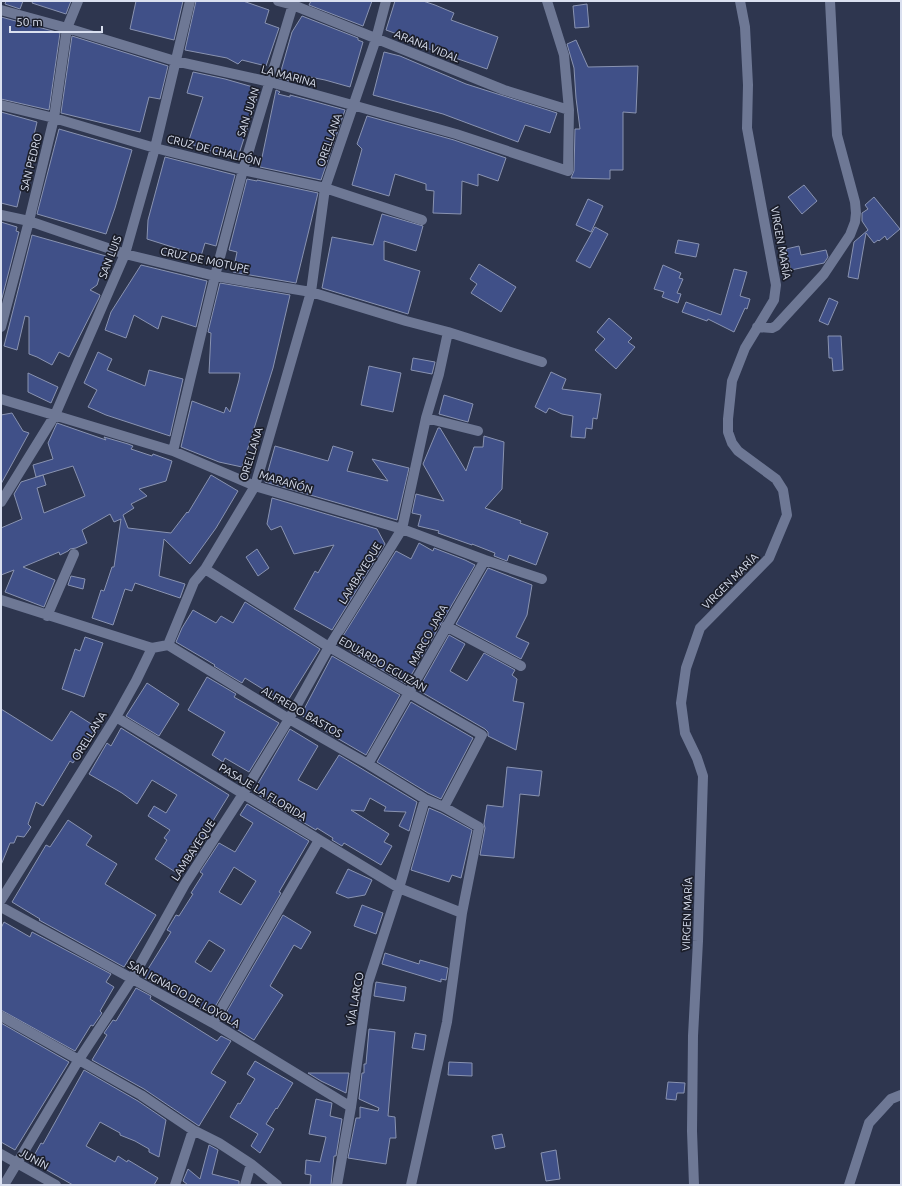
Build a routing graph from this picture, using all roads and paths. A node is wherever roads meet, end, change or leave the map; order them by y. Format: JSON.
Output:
{"nodes":[{"id":1,"x":78,"y":1,"type":"edge"},
{"id":2,"x":190,"y":1,"type":"edge"},
{"id":3,"x":278,"y":1,"type":"edge"},
{"id":4,"x":386,"y":1,"type":"edge"},
{"id":5,"x":548,"y":1,"type":"edge"},
{"id":6,"x":740,"y":1,"type":"edge"},
{"id":7,"x":830,"y":1,"type":"edge"},
{"id":8,"x":293,"y":3,"type":"edge"},
{"id":9,"x":1,"y":10,"type":"edge"},
{"id":10,"x":67,"y":28,"type":"junction"},
{"id":11,"x":376,"y":39,"type":"junction"},
{"id":12,"x":175,"y":61,"type":"junction"},
{"id":13,"x":270,"y":82,"type":"junction"},
{"id":14,"x":1,"y":105,"type":"edge"},
{"id":15,"x":354,"y":106,"type":"junction"},
{"id":16,"x":569,"y":110,"type":"junction"},
{"id":17,"x":54,"y":118,"type":"junction"},
{"id":18,"x":155,"y":148,"type":"junction"},
{"id":19,"x":243,"y":170,"type":"junction"},
{"id":20,"x":325,"y":188,"type":"junction"},
{"id":21,"x":1,"y":216,"type":"edge"},
{"id":22,"x":422,"y":220,"type":"dead end"},
{"id":23,"x":29,"y":221,"type":"junction"},
{"id":24,"x":126,"y":254,"type":"junction"},
{"id":25,"x":215,"y":276,"type":"junction"},
{"id":26,"x":311,"y":292,"type":"junction"},
{"id":27,"x":1,"y":327,"type":"edge"},
{"id":28,"x":758,"y":327,"type":"junction"},
{"id":29,"x":448,"y":332,"type":"junction"},
{"id":30,"x":542,"y":362,"type":"dead end"},
{"id":31,"x":1,"y":399,"type":"edge"},
{"id":32,"x":55,"y":415,"type":"junction"},
{"id":33,"x":426,"y":418,"type":"junction"},
{"id":34,"x":478,"y":431,"type":"dead end"},
{"id":35,"x":173,"y":451,"type":"junction"},
{"id":36,"x":255,"y":486,"type":"junction"},
{"id":37,"x":1,"y":502,"type":"edge"},
{"id":38,"x":402,"y":529,"type":"junction"},
{"id":39,"x":74,"y":554,"type":"dead end"},
{"id":40,"x":485,"y":560,"type":"junction"},
{"id":41,"x":204,"y":569,"type":"junction"},
{"id":42,"x":542,"y":579,"type":"dead end"},
{"id":43,"x":1,"y":600,"type":"edge"},
{"id":44,"x":47,"y":616,"type":"junction"},
{"id":45,"x":446,"y":626,"type":"junction"},
{"id":46,"x":168,"y":645,"type":"junction"},
{"id":47,"x":329,"y":646,"type":"junction"},
{"id":48,"x":152,"y":648,"type":"junction"},
{"id":49,"x":521,"y":666,"type":"dead end"},
{"id":50,"x":409,"y":694,"type":"junction"},
{"id":51,"x":116,"y":717,"type":"junction"},
{"id":52,"x":290,"y":719,"type":"junction"},
{"id":53,"x":368,"y":764,"type":"junction"},
{"id":54,"x":243,"y":794,"type":"junction"},
{"id":55,"x":425,"y":800,"type":"junction"},
{"id":56,"x":444,"y":807,"type":"junction"},
{"id":57,"x":319,"y":840,"type":"junction"},
{"id":58,"x":399,"y":888,"type":"junction"},
{"id":59,"x":1,"y":900,"type":"edge"},
{"id":60,"x":1,"y":907,"type":"edge"},
{"id":61,"x":462,"y":913,"type":"junction"},
{"id":62,"x":132,"y":979,"type":"junction"},
{"id":63,"x":1,"y":1016,"type":"edge"},
{"id":64,"x":213,"y":1023,"type":"junction"},
{"id":65,"x":78,"y":1061,"type":"junction"},
{"id":66,"x":901,"y":1095,"type":"edge"},
{"id":67,"x":352,"y":1107,"type":"junction"},
{"id":68,"x":193,"y":1130,"type":"junction"},
{"id":69,"x":1,"y":1154,"type":"edge"},
{"id":70,"x":17,"y":1164,"type":"junction"},
{"id":71,"x":251,"y":1164,"type":"junction"},
{"id":72,"x":4,"y":1185,"type":"edge"},
{"id":73,"x":56,"y":1185,"type":"edge"},
{"id":74,"x":175,"y":1185,"type":"edge"},
{"id":75,"x":245,"y":1185,"type":"edge"},
{"id":76,"x":277,"y":1185,"type":"edge"},
{"id":77,"x":337,"y":1185,"type":"edge"},
{"id":78,"x":411,"y":1185,"type":"edge"},
{"id":79,"x":694,"y":1185,"type":"edge"},
{"id":80,"x":849,"y":1185,"type":"edge"}],
"edges":[{"from":1,"to":10,"type":"street","name":"SAN PEDRO"},
{"from":2,"to":12,"type":"street","name":"SAN LUIS"},
{"from":3,"to":8,"type":"street","name":"ARANA VIDAL"},
{"from":4,"to":11,"type":"street","name":"ORELLANA"},
{"from":5,"to":16,"type":"street"},
{"from":6,"to":28,"type":"street","name":"VIRGEN MARÍA"},
{"from":7,"to":28,"type":"street"},
{"from":8,"to":11,"type":"street","name":"ARANA VIDAL"},
{"from":8,"to":13,"type":"street","name":"SAN JUAN"},
{"from":9,"to":10,"type":"street","name":"LA MARINA"},
{"from":10,"to":12,"type":"street","name":"LA MARINA"},
{"from":10,"to":17,"type":"street","name":"SAN PEDRO"},
{"from":11,"to":15,"type":"street","name":"ORELLANA"},
{"from":11,"to":16,"type":"street","name":"ARANA VIDAL"},
{"from":12,"to":13,"type":"street","name":"LA MARINA"},
{"from":12,"to":18,"type":"street","name":"SAN LUIS"},
{"from":13,"to":15,"type":"street","name":"LA MARINA"},
{"from":13,"to":19,"type":"street","name":"SAN JUAN"},
{"from":14,"to":17,"type":"street","name":"CRUZ DE CHALPÓN"},
{"from":15,"to":16,"type":"street","name":"LA MARINA"},
{"from":15,"to":20,"type":"street","name":"ORELLANA"},
{"from":17,"to":18,"type":"street","name":"CRUZ DE CHALPÓN"},
{"from":17,"to":23,"type":"street","name":"SAN PEDRO"},
{"from":18,"to":19,"type":"street","name":"CRUZ DE CHALPÓN"},
{"from":18,"to":24,"type":"street","name":"SAN LUIS"},
{"from":19,"to":20,"type":"street","name":"CRUZ DE CHALPÓN"},
{"from":19,"to":25,"type":"street","name":"SAN JUAN"},
{"from":20,"to":22,"type":"street","name":"CRUZ DE CHALPÓN"},
{"from":20,"to":26,"type":"street","name":"ORELLANA"},
{"from":21,"to":23,"type":"street","name":"CRUZ DE MOTUPE"},
{"from":23,"to":24,"type":"street","name":"CRUZ DE MOTUPE"},
{"from":23,"to":27,"type":"street","name":"SAN PEDRO"},
{"from":24,"to":25,"type":"street","name":"CRUZ DE MOTUPE"},
{"from":24,"to":32,"type":"street","name":"SAN LUIS"},
{"from":25,"to":26,"type":"street","name":"CRUZ DE MOTUPE"},
{"from":25,"to":35,"type":"street","name":"SAN JUAN"},
{"from":26,"to":29,"type":"street","name":"CRUZ DE MOTUPE"},
{"from":26,"to":36,"type":"street","name":"ORELLANA"},
{"from":28,"to":79,"type":"street","name":"VIRGEN MARÍA"},
{"from":29,"to":30,"type":"street","name":"CRUZ DE MOTUPE"},
{"from":29,"to":33,"type":"street","name":"LAMBAYEQUE"},
{"from":31,"to":32,"type":"street","name":"MARAÑÓN"},
{"from":32,"to":35,"type":"street","name":"MARAÑÓN"},
{"from":32,"to":37,"type":"street","name":"SAN LUIS"},
{"from":33,"to":34,"type":"street"},
{"from":33,"to":38,"type":"street","name":"LAMBAYEQUE"},
{"from":35,"to":36,"type":"street","name":"MARAÑÓN"},
{"from":36,"to":38,"type":"street","name":"MARAÑÓN"},
{"from":36,"to":41,"type":"street","name":"ORELLANA"},
{"from":38,"to":40,"type":"street","name":"MARAÑÓN"},
{"from":38,"to":47,"type":"street","name":"LAMBAYEQUE"},
{"from":39,"to":44,"type":"street"},
{"from":40,"to":42,"type":"street","name":"MARAÑÓN"},
{"from":40,"to":45,"type":"street","name":"MARCO JARA"},
{"from":41,"to":46,"type":"street","name":"ORELLANA"},
{"from":41,"to":47,"type":"street","name":"EDUARDO EGUIZAN"},
{"from":43,"to":44,"type":"street"},
{"from":44,"to":48,"type":"street"},
{"from":45,"to":49,"type":"street"},
{"from":45,"to":50,"type":"street","name":"MARCO JARA"},
{"from":46,"to":48,"type":"street"},
{"from":46,"to":52,"type":"street","name":"ALFREDO BASTOS"},
{"from":47,"to":50,"type":"street","name":"EDUARDO EGUIZAN"},
{"from":47,"to":52,"type":"street","name":"LAMBAYEQUE"},
{"from":48,"to":51,"type":"street","name":"ORELLANA"},
{"from":50,"to":53,"type":"street","name":"MARCO JARA"},
{"from":50,"to":56,"type":"street","name":"EDUARDO EGUIZAN"},
{"from":51,"to":54,"type":"street","name":"PASAJE LA FLORIDA"},
{"from":51,"to":59,"type":"street","name":"ORELLANA"},
{"from":52,"to":53,"type":"street","name":"ALFREDO BASTOS"},
{"from":52,"to":54,"type":"street","name":"LAMBAYEQUE"},
{"from":53,"to":55,"type":"street","name":"ALFREDO BASTOS"},
{"from":54,"to":57,"type":"street","name":"PASAJE LA FLORIDA"},
{"from":54,"to":62,"type":"street","name":"LAMBAYEQUE"},
{"from":55,"to":56,"type":"street","name":"ALFREDO BASTOS"},
{"from":55,"to":58,"type":"street","name":"VÍA LARCO"},
{"from":56,"to":61,"type":"street","name":"ALFREDO BASTOS"},
{"from":57,"to":58,"type":"street","name":"PASAJE LA FLORIDA"},
{"from":57,"to":64,"type":"street"},
{"from":58,"to":61,"type":"street","name":"PASAJE LA FLORIDA"},
{"from":58,"to":67,"type":"street","name":"VÍA LARCO"},
{"from":60,"to":62,"type":"street","name":"SAN IGNACIO DE LOYOLA"},
{"from":61,"to":78,"type":"street"},
{"from":62,"to":64,"type":"street","name":"SAN IGNACIO DE LOYOLA"},
{"from":62,"to":65,"type":"street","name":"LAMBAYEQUE"},
{"from":63,"to":65,"type":"street"},
{"from":64,"to":67,"type":"street","name":"SAN IGNACIO DE LOYOLA"},
{"from":65,"to":68,"type":"street"},
{"from":65,"to":70,"type":"street","name":"LAMBAYEQUE"},
{"from":66,"to":80,"type":"street"},
{"from":67,"to":77,"type":"street","name":"VÍA LARCO"},
{"from":68,"to":71,"type":"street"},
{"from":68,"to":74,"type":"street"},
{"from":69,"to":70,"type":"street","name":"JUNÍN"},
{"from":70,"to":72,"type":"street","name":"LAMBAYEQUE"},
{"from":70,"to":73,"type":"street","name":"JUNÍN"},
{"from":71,"to":75,"type":"street"},
{"from":71,"to":76,"type":"street"}]}
